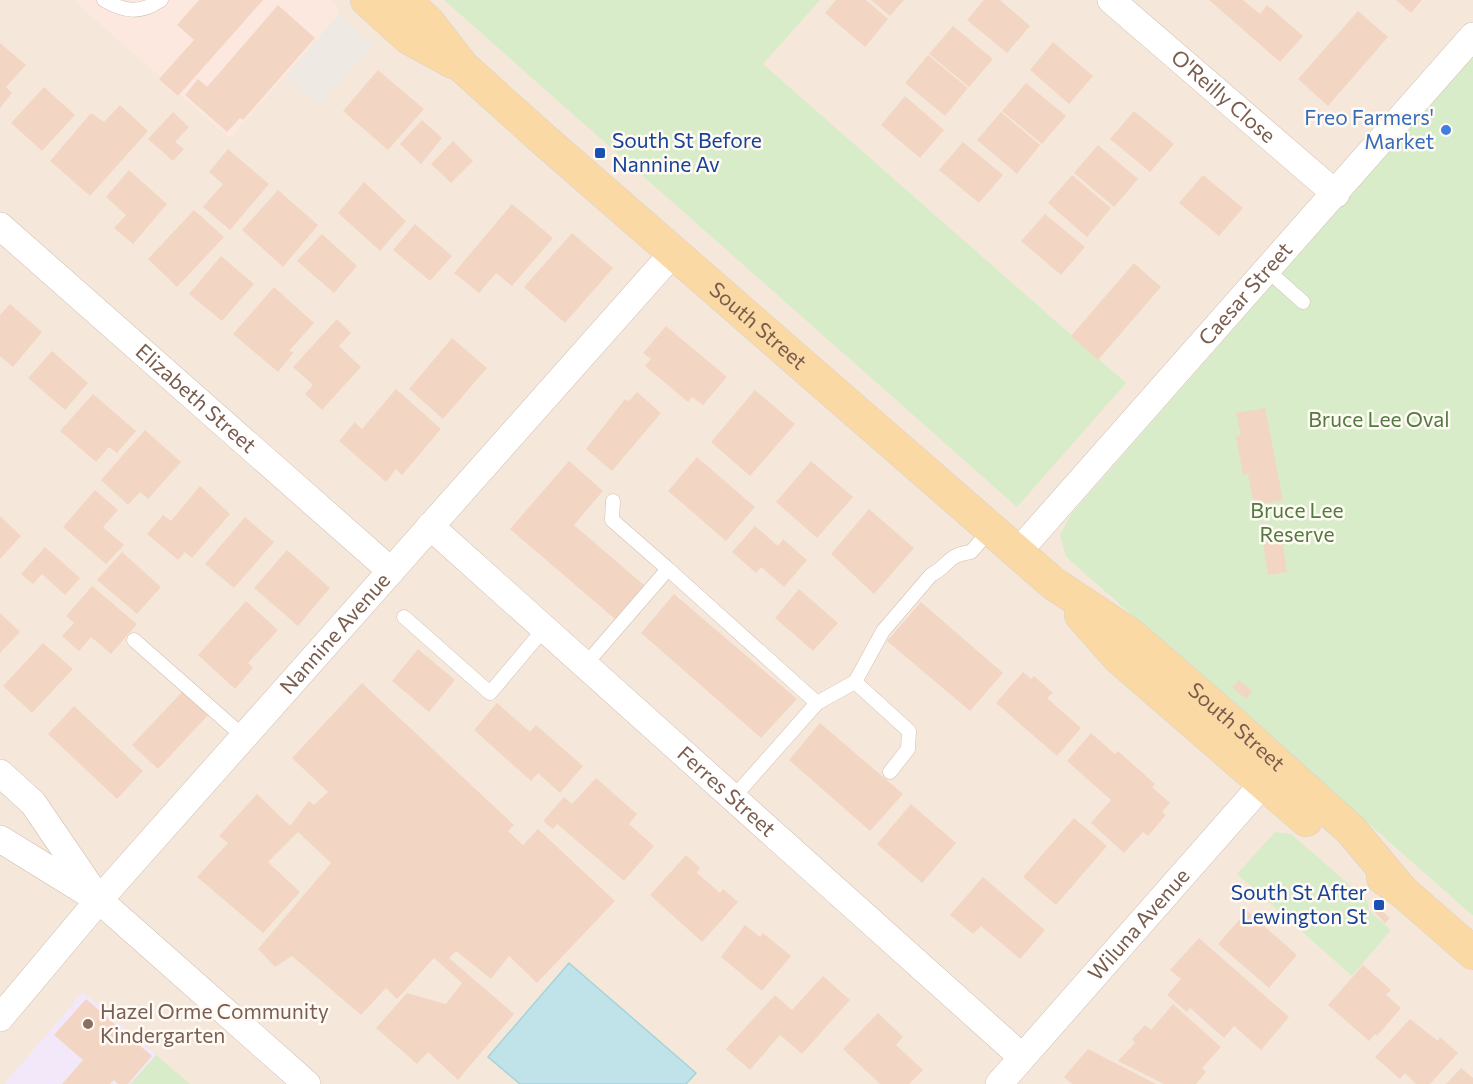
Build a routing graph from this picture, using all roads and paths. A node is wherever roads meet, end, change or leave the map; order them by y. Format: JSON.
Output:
{"nodes":[{"id":1,"x":104,"y":0,"type":"edge"},
{"id":2,"x":161,"y":0,"type":"edge"},
{"id":3,"x":367,"y":0,"type":"edge"},
{"id":4,"x":404,"y":0,"type":"edge"},
{"id":5,"x":1112,"y":0,"type":"edge"},
{"id":6,"x":1473,"y":36,"type":"edge"},
{"id":7,"x":463,"y":67,"type":"junction"},
{"id":8,"x":1336,"y":194,"type":"junction"},
{"id":9,"x":0,"y":226,"type":"edge"},
{"id":10,"x":673,"y":253,"type":"junction"},
{"id":11,"x":1268,"y":271,"type":"junction"},
{"id":12,"x":1303,"y":302,"type":"dead end"},
{"id":13,"x":614,"y":501,"type":"dead end"},
{"id":14,"x":430,"y":526,"type":"junction"},
{"id":15,"x":991,"y":529,"type":"junction"},
{"id":16,"x":1018,"y":552,"type":"junction"},
{"id":17,"x":668,"y":569,"type":"junction"},
{"id":18,"x":392,"y":570,"type":"junction"},
{"id":19,"x":404,"y":617,"type":"dead end"},
{"id":20,"x":544,"y":629,"type":"junction"},
{"id":21,"x":134,"y":640,"type":"dead end"},
{"id":22,"x":585,"y":665,"type":"junction"},
{"id":23,"x":855,"y":682,"type":"junction"},
{"id":24,"x":817,"y":704,"type":"junction"},
{"id":25,"x":244,"y":737,"type":"junction"},
{"id":26,"x":890,"y":772,"type":"dead end"},
{"id":27,"x":0,"y":773,"type":"edge"},
{"id":28,"x":1271,"y":774,"type":"junction"},
{"id":29,"x":733,"y":798,"type":"junction"},
{"id":30,"x":0,"y":839,"type":"edge"},
{"id":31,"x":99,"y":900,"type":"junction"},
{"id":32,"x":1473,"y":953,"type":"edge"},
{"id":33,"x":0,"y":1018,"type":"edge"},
{"id":34,"x":1022,"y":1057,"type":"junction"},
{"id":35,"x":308,"y":1084,"type":"edge"},
{"id":36,"x":999,"y":1084,"type":"edge"}],
"edges":[{"from":1,"to":2,"type":"lane"},
{"from":3,"to":7,"type":"main road","name":"South Street"},
{"from":4,"to":7,"type":"main road","name":"South Street"},
{"from":5,"to":8,"type":"street","name":"O'Reilly Close"},
{"from":6,"to":8,"type":"street","name":"Caesar Street"},
{"from":7,"to":10,"type":"main road","name":"South Street"},
{"from":8,"to":11,"type":"street","name":"Caesar Street"},
{"from":9,"to":18,"type":"street","name":"Elizabeth Street"},
{"from":10,"to":14,"type":"street","name":"Nannine Avenue"},
{"from":10,"to":15,"type":"main road","name":"South Street"},
{"from":11,"to":12,"type":"lane"},
{"from":11,"to":16,"type":"street","name":"Caesar Street"},
{"from":13,"to":17,"type":"lane"},
{"from":14,"to":18,"type":"street","name":"Nannine Avenue"},
{"from":14,"to":20,"type":"street","name":"Ferres Street"},
{"from":15,"to":16,"type":"main road","name":"South Street"},
{"from":15,"to":23,"type":"lane"},
{"from":16,"to":28,"type":"main road","name":"South Street"},
{"from":17,"to":22,"type":"lane"},
{"from":17,"to":24,"type":"lane"},
{"from":18,"to":25,"type":"street","name":"Nannine Avenue"},
{"from":19,"to":20,"type":"lane"},
{"from":20,"to":22,"type":"street","name":"Ferres Street"},
{"from":21,"to":25,"type":"lane"},
{"from":22,"to":29,"type":"street","name":"Ferres Street"},
{"from":23,"to":24,"type":"lane"},
{"from":23,"to":26,"type":"lane"},
{"from":24,"to":29,"type":"lane"},
{"from":25,"to":31,"type":"street","name":"Nannine Avenue"},
{"from":27,"to":31,"type":"street"},
{"from":28,"to":32,"type":"main road","name":"South Street"},
{"from":28,"to":34,"type":"street","name":"Wiluna Avenue"},
{"from":29,"to":34,"type":"street","name":"Ferres Street"},
{"from":30,"to":31,"type":"street"},
{"from":31,"to":33,"type":"street","name":"Nannine Avenue"},
{"from":31,"to":35,"type":"street"},
{"from":34,"to":36,"type":"street","name":"Wiluna Avenue"}]}
